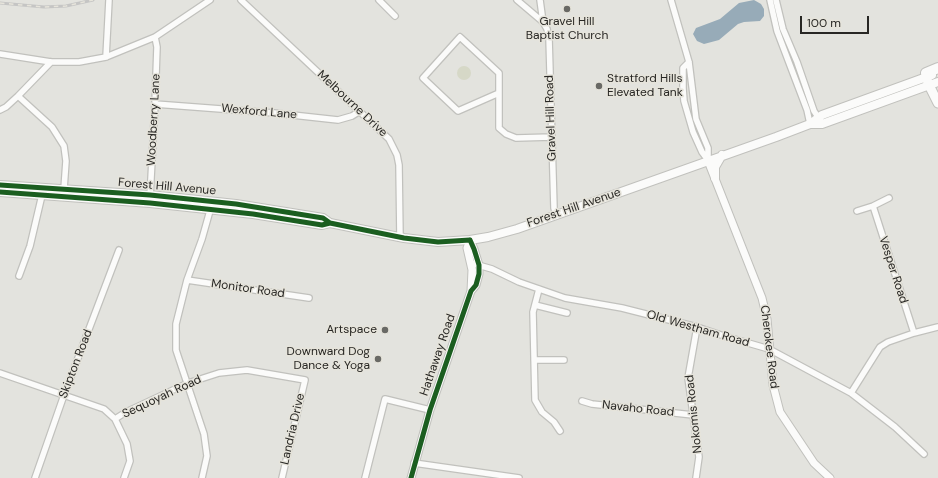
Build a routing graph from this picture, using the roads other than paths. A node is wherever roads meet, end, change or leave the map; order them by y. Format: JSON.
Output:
{"nodes":[{"id":1,"x":110,"y":0,"type":"edge"},
{"id":2,"x":210,"y":0,"type":"edge"},
{"id":3,"x":241,"y":0,"type":"edge"},
{"id":4,"x":379,"y":0,"type":"edge"},
{"id":5,"x":517,"y":0,"type":"edge"},
{"id":6,"x":540,"y":0,"type":"edge"},
{"id":7,"x":671,"y":0,"type":"edge"},
{"id":8,"x":770,"y":0,"type":"edge"},
{"id":9,"x":776,"y":0,"type":"edge"},
{"id":10,"x":395,"y":16,"type":"dead end"},
{"id":11,"x":544,"y":22,"type":"junction"},
{"id":12,"x":155,"y":38,"type":"junction"},
{"id":13,"x":0,"y":54,"type":"edge"},
{"id":14,"x":106,"y":57,"type":"junction"},
{"id":15,"x":51,"y":62,"type":"junction"},
{"id":16,"x":689,"y":62,"type":"junction"},
{"id":17,"x":938,"y":68,"type":"edge"},
{"id":18,"x":938,"y":73,"type":"edge"},
{"id":19,"x":927,"y":78,"type":"junction"},
{"id":20,"x":938,"y":82,"type":"edge"},
{"id":21,"x":499,"y":93,"type":"junction"},
{"id":22,"x":18,"y":96,"type":"junction"},
{"id":23,"x":938,"y":103,"type":"edge"},
{"id":24,"x":155,"y":104,"type":"junction"},
{"id":25,"x":0,"y":110,"type":"edge"},
{"id":26,"x":360,"y":112,"type":"junction"},
{"id":27,"x":820,"y":121,"type":"junction"},
{"id":28,"x":810,"y":124,"type":"junction"},
{"id":29,"x":552,"y":137,"type":"junction"},
{"id":30,"x":722,"y":156,"type":"junction"},
{"id":31,"x":708,"y":160,"type":"junction"},
{"id":32,"x":714,"y":178,"type":"junction"},
{"id":33,"x":0,"y":185,"type":"edge"},
{"id":34,"x":64,"y":188,"type":"junction"},
{"id":35,"x":0,"y":192,"type":"edge"},
{"id":36,"x":42,"y":195,"type":"junction"},
{"id":37,"x":889,"y":198,"type":"dead end"},
{"id":38,"x":150,"y":199,"type":"junction"},
{"id":39,"x":211,"y":205,"type":"junction"},
{"id":40,"x":873,"y":206,"type":"junction"},
{"id":41,"x":857,"y":211,"type":"dead end"},
{"id":42,"x":556,"y":215,"type":"junction"},
{"id":43,"x":400,"y":238,"type":"junction"},
{"id":44,"x":470,"y":240,"type":"junction"},
{"id":45,"x":119,"y":250,"type":"dead end"},
{"id":46,"x":471,"y":263,"type":"junction"},
{"id":47,"x":479,"y":265,"type":"junction"},
{"id":48,"x":19,"y":276,"type":"dead end"},
{"id":49,"x":186,"y":280,"type":"junction"},
{"id":50,"x":539,"y":290,"type":"junction"},
{"id":51,"x":471,"y":291,"type":"junction"},
{"id":52,"x":309,"y":298,"type":"dead end"},
{"id":53,"x":535,"y":305,"type":"junction"},
{"id":54,"x":567,"y":313,"type":"dead end"},
{"id":55,"x":697,"y":327,"type":"junction"},
{"id":56,"x":938,"y":327,"type":"edge"},
{"id":57,"x":914,"y":333,"type":"junction"},
{"id":58,"x":769,"y":349,"type":"junction"},
{"id":59,"x":534,"y":360,"type":"junction"},
{"id":60,"x":564,"y":360,"type":"dead end"},
{"id":61,"x":0,"y":373,"type":"edge"},
{"id":62,"x":304,"y":380,"type":"joint"},
{"id":63,"x":188,"y":383,"type":"junction"},
{"id":64,"x":852,"y":393,"type":"junction"},
{"id":65,"x":64,"y":395,"type":"junction"},
{"id":66,"x":582,"y":401,"type":"dead end"},
{"id":67,"x":430,"y":410,"type":"junction"},
{"id":68,"x":694,"y":415,"type":"junction"},
{"id":69,"x":115,"y":419,"type":"junction"},
{"id":70,"x":560,"y":432,"type":"dead end"},
{"id":71,"x":924,"y":454,"type":"dead end"},
{"id":72,"x":414,"y":463,"type":"junction"},
{"id":73,"x":35,"y":478,"type":"edge"},
{"id":74,"x":124,"y":478,"type":"edge"},
{"id":75,"x":202,"y":478,"type":"edge"},
{"id":76,"x":282,"y":478,"type":"edge"},
{"id":77,"x":365,"y":478,"type":"edge"},
{"id":78,"x":411,"y":478,"type":"edge"},
{"id":79,"x":519,"y":478,"type":"edge"},
{"id":80,"x":696,"y":478,"type":"edge"},
{"id":81,"x":830,"y":478,"type":"edge"}],
"edges":[{"from":1,"to":14,"type":"street"},
{"from":2,"to":12,"type":"street"},
{"from":3,"to":26,"type":"street","name":"Melbourne Drive"},
{"from":4,"to":10,"type":"street"},
{"from":5,"to":11,"type":"street"},
{"from":6,"to":11,"type":"street","name":"Gravel Hill Road"},
{"from":7,"to":16,"type":"street","name":"Cherokee Road"},
{"from":8,"to":28,"type":"street"},
{"from":9,"to":27,"type":"street"},
{"from":11,"to":29,"type":"street","name":"Gravel Hill Road"},
{"from":12,"to":14,"type":"street"},
{"from":12,"to":24,"type":"street","name":"Woodberry Lane"},
{"from":13,"to":15,"type":"street"},
{"from":14,"to":15,"type":"street"},
{"from":15,"to":22,"type":"street"},
{"from":16,"to":31,"type":"street","name":"Cherokee Road"},
{"from":16,"to":31,"type":"street","name":"Cherokee Road"},
{"from":17,"to":19,"type":"highway"},
{"from":18,"to":19,"type":"main road","name":"Forest Hill Avenue"},
{"from":19,"to":20,"type":"main road","name":"Forest Hill Avenue"},
{"from":19,"to":23,"type":"highway"},
{"from":19,"to":27,"type":"main road","name":"Forest Hill Avenue"},
{"from":19,"to":27,"type":"main road","name":"Forest Hill Avenue"},
{"from":21,"to":21,"type":"street"},
{"from":21,"to":29,"type":"street"},
{"from":22,"to":25,"type":"street"},
{"from":22,"to":34,"type":"street"},
{"from":24,"to":26,"type":"street","name":"Wexford Lane"},
{"from":24,"to":38,"type":"street","name":"Woodberry Lane"},
{"from":26,"to":43,"type":"street","name":"Melbourne Drive"},
{"from":27,"to":28,"type":"main road","name":"Forest Hill Avenue"},
{"from":28,"to":30,"type":"main road","name":"Forest Hill Avenue"},
{"from":29,"to":42,"type":"street","name":"Gravel Hill Road"},
{"from":30,"to":31,"type":"main road","name":"Forest Hill Avenue"},
{"from":30,"to":32,"type":"main road"},
{"from":31,"to":32,"type":"street","name":"Cherokee Road"},
{"from":31,"to":42,"type":"main road","name":"Forest Hill Avenue"},
{"from":32,"to":58,"type":"street","name":"Cherokee Road"},
{"from":33,"to":34,"type":"main road","name":"Forest Hill Avenue"},
{"from":34,"to":38,"type":"main road","name":"Forest Hill Avenue"},
{"from":35,"to":36,"type":"main road","name":"Forest Hill Avenue"},
{"from":36,"to":38,"type":"main road","name":"Forest Hill Avenue"},
{"from":36,"to":48,"type":"street"},
{"from":37,"to":40,"type":"street"},
{"from":38,"to":39,"type":"main road","name":"Forest Hill Avenue"},
{"from":39,"to":43,"type":"main road","name":"Forest Hill Avenue"},
{"from":39,"to":49,"type":"street"},
{"from":40,"to":41,"type":"street"},
{"from":40,"to":57,"type":"street","name":"Vesper Road"},
{"from":42,"to":44,"type":"main road","name":"Forest Hill Avenue"},
{"from":43,"to":44,"type":"main road","name":"Forest Hill Avenue"},
{"from":44,"to":46,"type":"street","name":"Hathaway Road"},
{"from":44,"to":47,"type":"street","name":"Hathaway Road"},
{"from":45,"to":65,"type":"street","name":"Skipton Road"},
{"from":46,"to":47,"type":"street","name":"Old Westham Road"},
{"from":46,"to":51,"type":"street","name":"Hathaway Road"},
{"from":47,"to":50,"type":"street","name":"Old Westham Road"},
{"from":47,"to":51,"type":"street","name":"Hathaway Road"},
{"from":49,"to":52,"type":"street","name":"Monitor Road"},
{"from":49,"to":63,"type":"street"},
{"from":50,"to":53,"type":"street"},
{"from":50,"to":55,"type":"street","name":"Old Westham Road"},
{"from":51,"to":67,"type":"street","name":"Hathaway Road"},
{"from":53,"to":54,"type":"street"},
{"from":53,"to":59,"type":"street"},
{"from":55,"to":58,"type":"street","name":"Old Westham Road"},
{"from":55,"to":68,"type":"street","name":"Nokomis Road"},
{"from":56,"to":57,"type":"street"},
{"from":57,"to":64,"type":"street"},
{"from":58,"to":64,"type":"street","name":"Old Westham Road"},
{"from":58,"to":81,"type":"street","name":"Cherokee Road"},
{"from":59,"to":60,"type":"street"},
{"from":59,"to":70,"type":"street"},
{"from":61,"to":65,"type":"street"},
{"from":62,"to":63,"type":"street","name":"Sequoyah Road"},
{"from":62,"to":76,"type":"street","name":"Landria Drive"},
{"from":63,"to":69,"type":"street","name":"Sequoyah Road"},
{"from":63,"to":75,"type":"street"},
{"from":64,"to":71,"type":"street","name":"Old Westham Road"},
{"from":65,"to":69,"type":"street"},
{"from":65,"to":73,"type":"street","name":"Skipton Road"},
{"from":66,"to":68,"type":"street","name":"Navaho Road"},
{"from":67,"to":72,"type":"street","name":"Hathaway Road"},
{"from":67,"to":77,"type":"street"},
{"from":68,"to":80,"type":"street","name":"Nokomis Road"},
{"from":69,"to":74,"type":"street"},
{"from":72,"to":78,"type":"street","name":"Hathaway Road"},
{"from":72,"to":79,"type":"street"}]}
